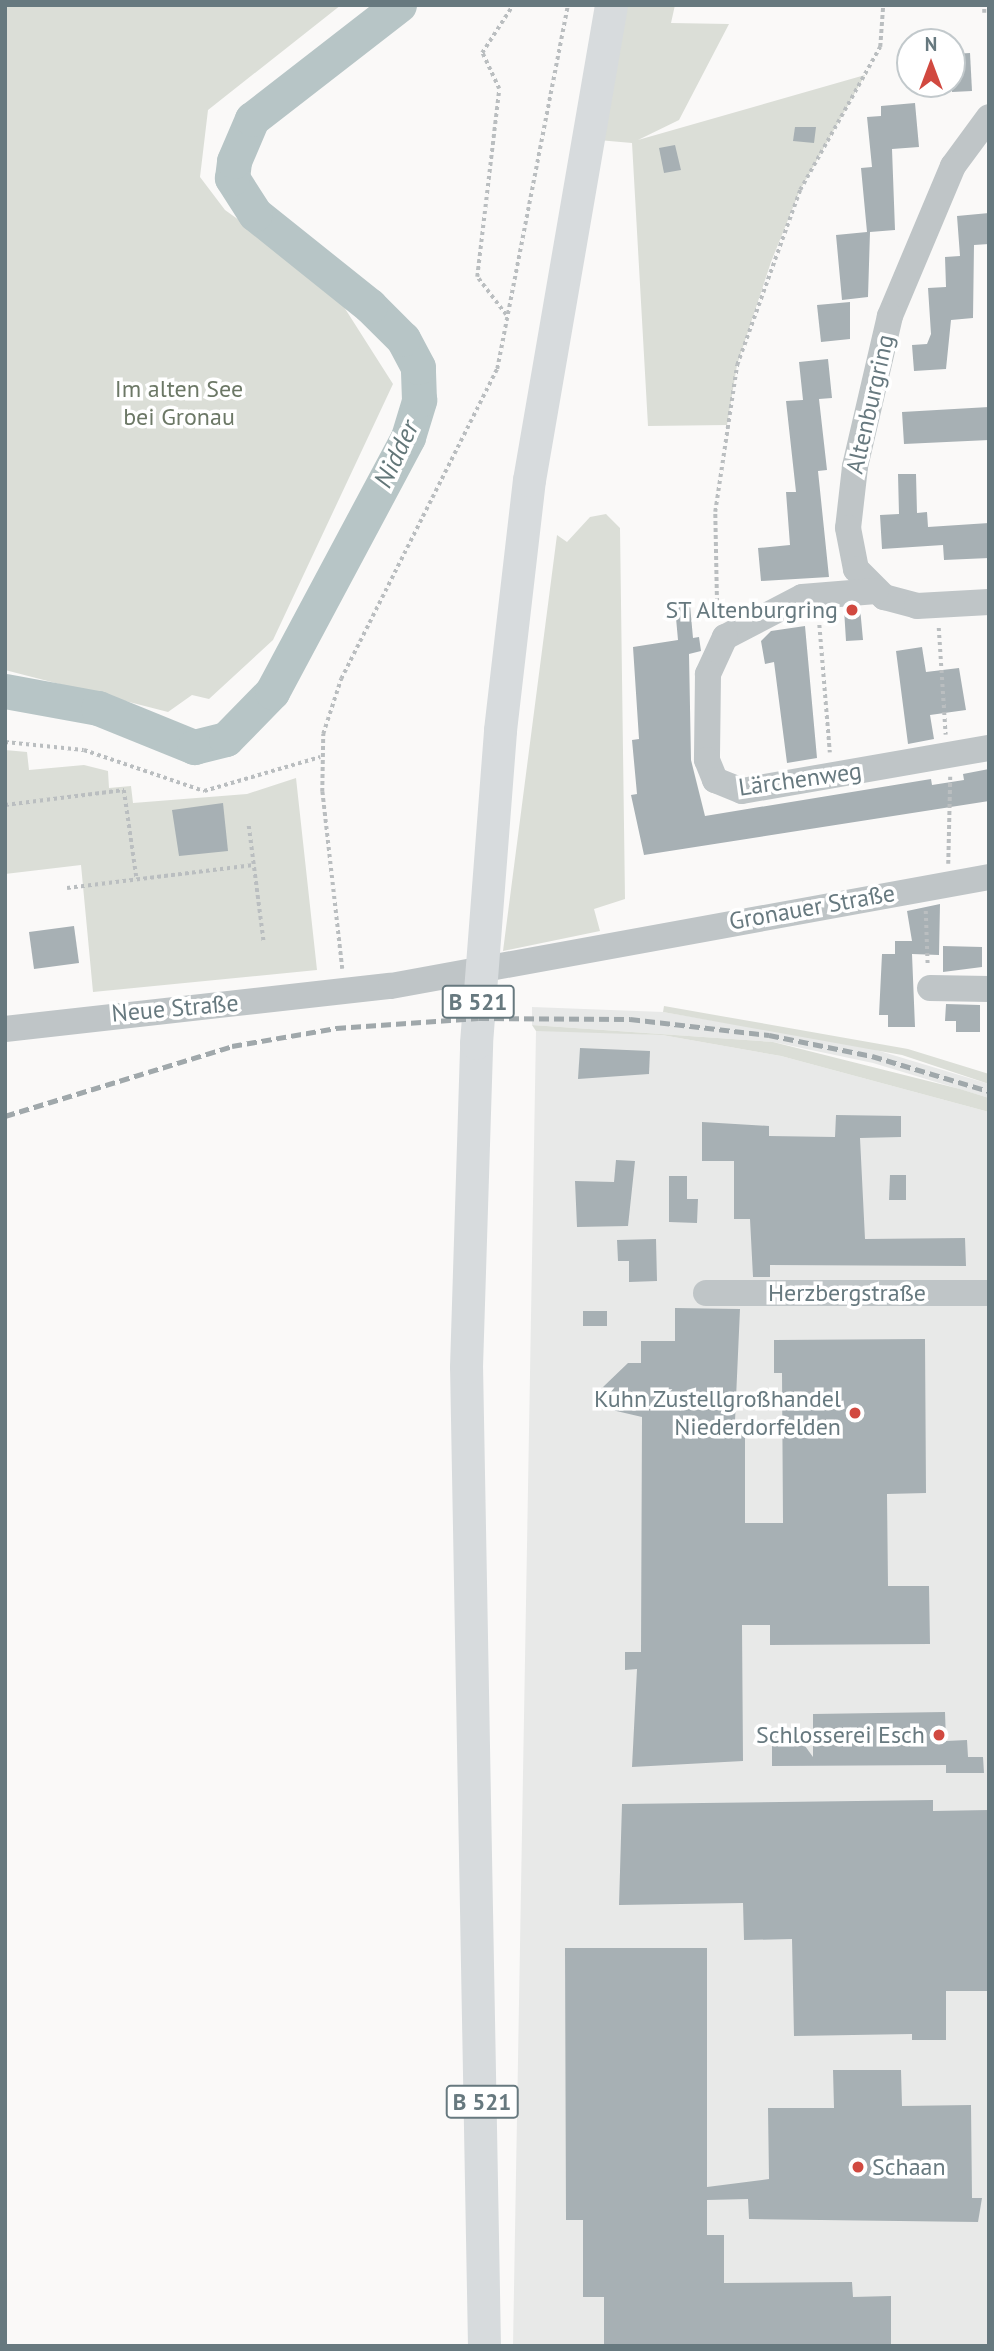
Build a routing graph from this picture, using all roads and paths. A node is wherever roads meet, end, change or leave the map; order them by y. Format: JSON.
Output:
{"nodes":[{"id":1,"x":513,"y":5,"type":"edge"},
{"id":2,"x":568,"y":5,"type":"edge"},
{"id":3,"x":611,"y":5,"type":"edge"},
{"id":4,"x":883,"y":5,"type":"edge"},
{"id":5,"x":984,"y":5,"type":"edge"},
{"id":6,"x":984,"y":13,"type":"dead end"},
{"id":7,"x":989,"y":117,"type":"edge"},
{"id":8,"x":507,"y":317,"type":"junction"},
{"id":9,"x":876,"y":591,"type":"junction"},
{"id":10,"x":818,"y":595,"type":"junction"},
{"id":11,"x":989,"y":602,"type":"edge"},
{"id":12,"x":937,"y":604,"type":"junction"},
{"id":13,"x":717,"y":647,"type":"junction"},
{"id":14,"x":5,"y":743,"type":"edge"},
{"id":15,"x":989,"y":748,"type":"edge"},
{"id":16,"x":947,"y":755,"type":"junction"},
{"id":17,"x":320,"y":757,"type":"junction"},
{"id":18,"x":832,"y":775,"type":"junction"},
{"id":19,"x":5,"y":805,"type":"edge"},
{"id":20,"x":249,"y":826,"type":"dead end"},
{"id":21,"x":254,"y":865,"type":"junction"},
{"id":22,"x":989,"y":877,"type":"edge"},
{"id":23,"x":137,"y":880,"type":"junction"},
{"id":24,"x":937,"y":885,"type":"junction"},
{"id":25,"x":67,"y":888,"type":"dead end"},
{"id":26,"x":264,"y":943,"type":"dead end"},
{"id":27,"x":541,"y":958,"type":"joint"},
{"id":28,"x":344,"y":985,"type":"junction"},
{"id":29,"x":930,"y":988,"type":"joint"},
{"id":30,"x":989,"y":989,"type":"edge"},
{"id":31,"x":5,"y":1029,"type":"edge"},
{"id":32,"x":706,"y":1293,"type":"dead end"},
{"id":33,"x":989,"y":1293,"type":"edge"},
{"id":34,"x":484,"y":2346,"type":"edge"}],
"edges":[{"from":1,"to":8,"type":"path"},
{"from":2,"to":8,"type":"path"},
{"from":3,"to":34,"type":"main road","number":"B 521"},
{"from":4,"to":13,"type":"path"},
{"from":5,"to":6,"type":"path"},
{"from":7,"to":9,"type":"street","name":"Altenburgring"},
{"from":8,"to":17,"type":"path"},
{"from":9,"to":10,"type":"street"},
{"from":9,"to":12,"type":"street"},
{"from":10,"to":13,"type":"street"},
{"from":10,"to":18,"type":"path"},
{"from":11,"to":12,"type":"street"},
{"from":12,"to":16,"type":"path"},
{"from":13,"to":18,"type":"street","name":"Lärchenweg"},
{"from":14,"to":17,"type":"path"},
{"from":15,"to":16,"type":"street","name":"Lärchenweg"},
{"from":16,"to":18,"type":"street","name":"Lärchenweg"},
{"from":16,"to":24,"type":"path"},
{"from":17,"to":28,"type":"path"},
{"from":19,"to":23,"type":"path"},
{"from":20,"to":21,"type":"path"},
{"from":21,"to":23,"type":"path"},
{"from":21,"to":26,"type":"path"},
{"from":22,"to":24,"type":"street","name":"Gronauer Straße"},
{"from":23,"to":25,"type":"path"},
{"from":24,"to":27,"type":"street","name":"Gronauer Straße"},
{"from":24,"to":29,"type":"path"},
{"from":27,"to":28,"type":"street","name":"Neue Straße"},
{"from":28,"to":31,"type":"street","name":"Neue Straße"},
{"from":29,"to":30,"type":"street"},
{"from":32,"to":33,"type":"street","name":"Herzbergstraße"}]}
